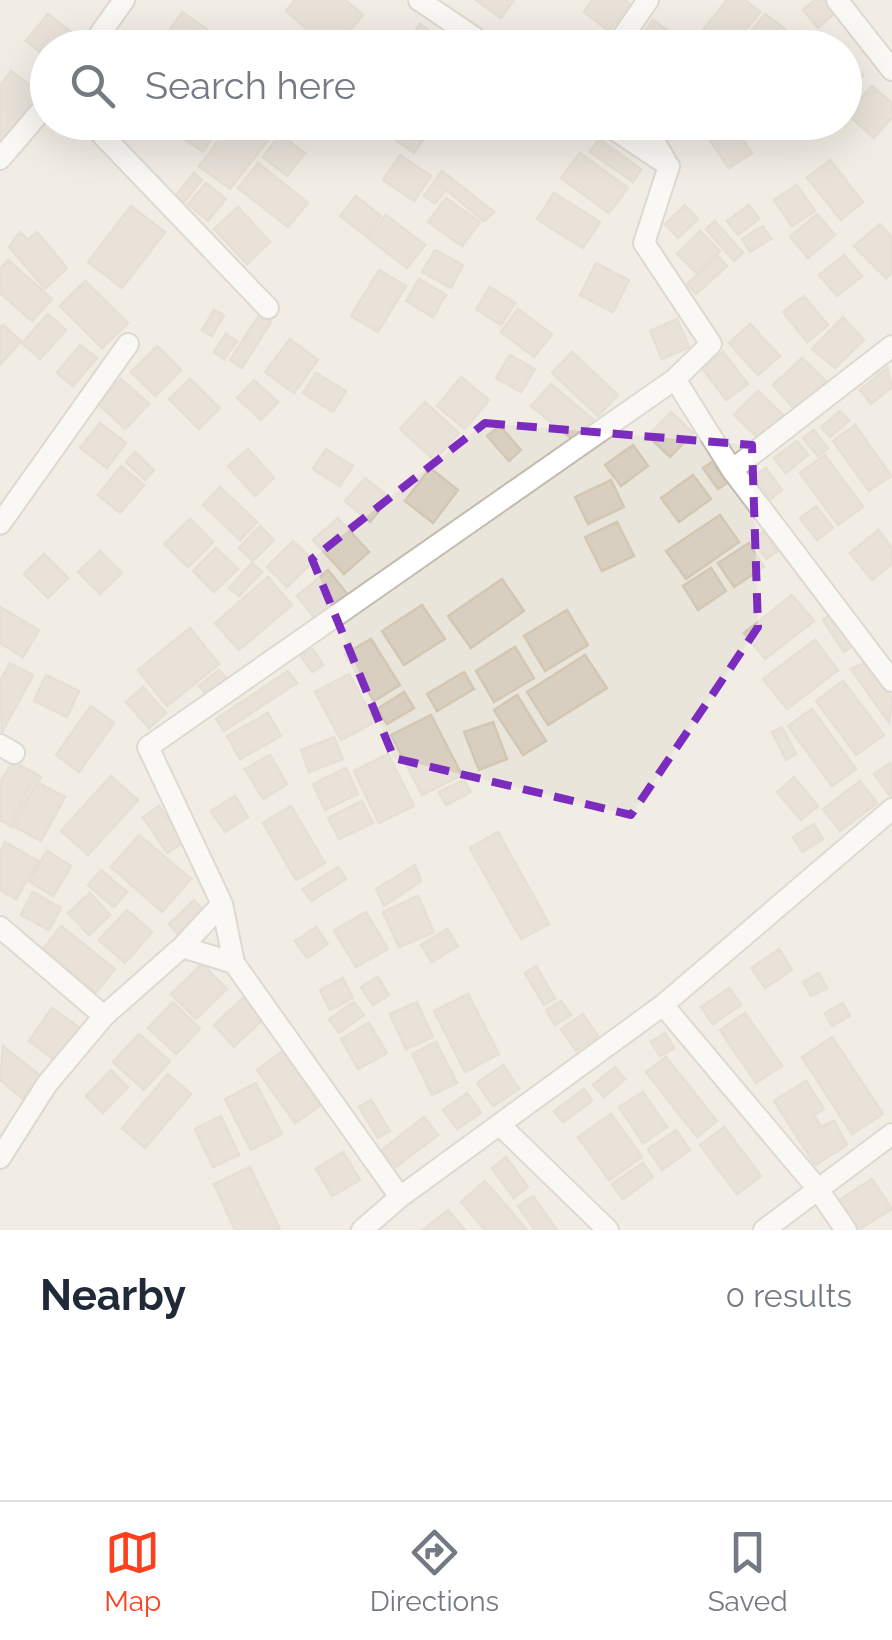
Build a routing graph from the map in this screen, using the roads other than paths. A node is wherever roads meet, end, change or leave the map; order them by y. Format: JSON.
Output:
{"nodes":[{"id":1,"x":124,"y":0,"type":"edge"},
{"id":2,"x":419,"y":0,"type":"edge"},
{"id":3,"x":648,"y":0,"type":"edge"},
{"id":4,"x":837,"y":0,"type":"edge"},
{"id":5,"x":103,"y":30,"type":"edge"},
{"id":6,"x":463,"y":30,"type":"edge"},
{"id":7,"x":627,"y":30,"type":"edge"},
{"id":8,"x":861,"y":30,"type":"edge"},
{"id":9,"x":862,"y":32,"type":"edge"},
{"id":10,"x":892,"y":70,"type":"edge"},
{"id":11,"x":30,"y":125,"type":"edge"},
{"id":12,"x":107,"y":140,"type":"edge"},
{"id":13,"x":629,"y":140,"type":"edge"},
{"id":14,"x":654,"y":140,"type":"edge"},
{"id":15,"x":0,"y":159,"type":"edge"},
{"id":16,"x":669,"y":166,"type":"junction"},
{"id":17,"x":268,"y":308,"type":"dead end"},
{"id":18,"x":128,"y":344,"type":"dead end"},
{"id":19,"x":892,"y":346,"type":"edge"},
{"id":20,"x":675,"y":379,"type":"junction"},
{"id":21,"x":732,"y":470,"type":"junction"},
{"id":22,"x":0,"y":524,"type":"edge"},
{"id":23,"x":892,"y":681,"type":"edge"},
{"id":24,"x":892,"y":809,"type":"edge"},
{"id":25,"x":222,"y":904,"type":"junction"},
{"id":26,"x":0,"y":927,"type":"edge"},
{"id":27,"x":182,"y":947,"type":"junction"},
{"id":28,"x":234,"y":962,"type":"junction"},
{"id":29,"x":664,"y":1005,"type":"junction"},
{"id":30,"x":104,"y":1016,"type":"junction"},
{"id":31,"x":502,"y":1128,"type":"junction"},
{"id":32,"x":892,"y":1134,"type":"edge"},
{"id":33,"x":0,"y":1158,"type":"edge"},
{"id":34,"x":817,"y":1188,"type":"junction"},
{"id":35,"x":400,"y":1197,"type":"junction"},
{"id":36,"x":362,"y":1230,"type":"edge"},
{"id":37,"x":608,"y":1230,"type":"edge"},
{"id":38,"x":764,"y":1230,"type":"edge"},
{"id":39,"x":846,"y":1230,"type":"edge"}],
"edges":[{"from":1,"to":5,"type":"street"},
{"from":2,"to":6,"type":"street"},
{"from":3,"to":7,"type":"street"},
{"from":4,"to":8,"type":"street"},
{"from":9,"to":10,"type":"street"},
{"from":11,"to":15,"type":"street"},
{"from":12,"to":17,"type":"street"},
{"from":13,"to":16,"type":"street"},
{"from":14,"to":16,"type":"street"},
{"from":16,"to":20,"type":"street"},
{"from":18,"to":22,"type":"street"},
{"from":19,"to":21,"type":"street"},
{"from":20,"to":21,"type":"street"},
{"from":20,"to":25,"type":"street"},
{"from":21,"to":23,"type":"street"},
{"from":24,"to":29,"type":"street"},
{"from":25,"to":27,"type":"street"},
{"from":25,"to":28,"type":"street"},
{"from":26,"to":30,"type":"street"},
{"from":27,"to":28,"type":"street"},
{"from":27,"to":30,"type":"street"},
{"from":28,"to":35,"type":"street"},
{"from":29,"to":31,"type":"street"},
{"from":29,"to":34,"type":"street"},
{"from":30,"to":33,"type":"street"},
{"from":31,"to":35,"type":"street"},
{"from":31,"to":37,"type":"street"},
{"from":32,"to":34,"type":"street"},
{"from":34,"to":38,"type":"street"},
{"from":34,"to":39,"type":"street"},
{"from":35,"to":36,"type":"street"}]}
